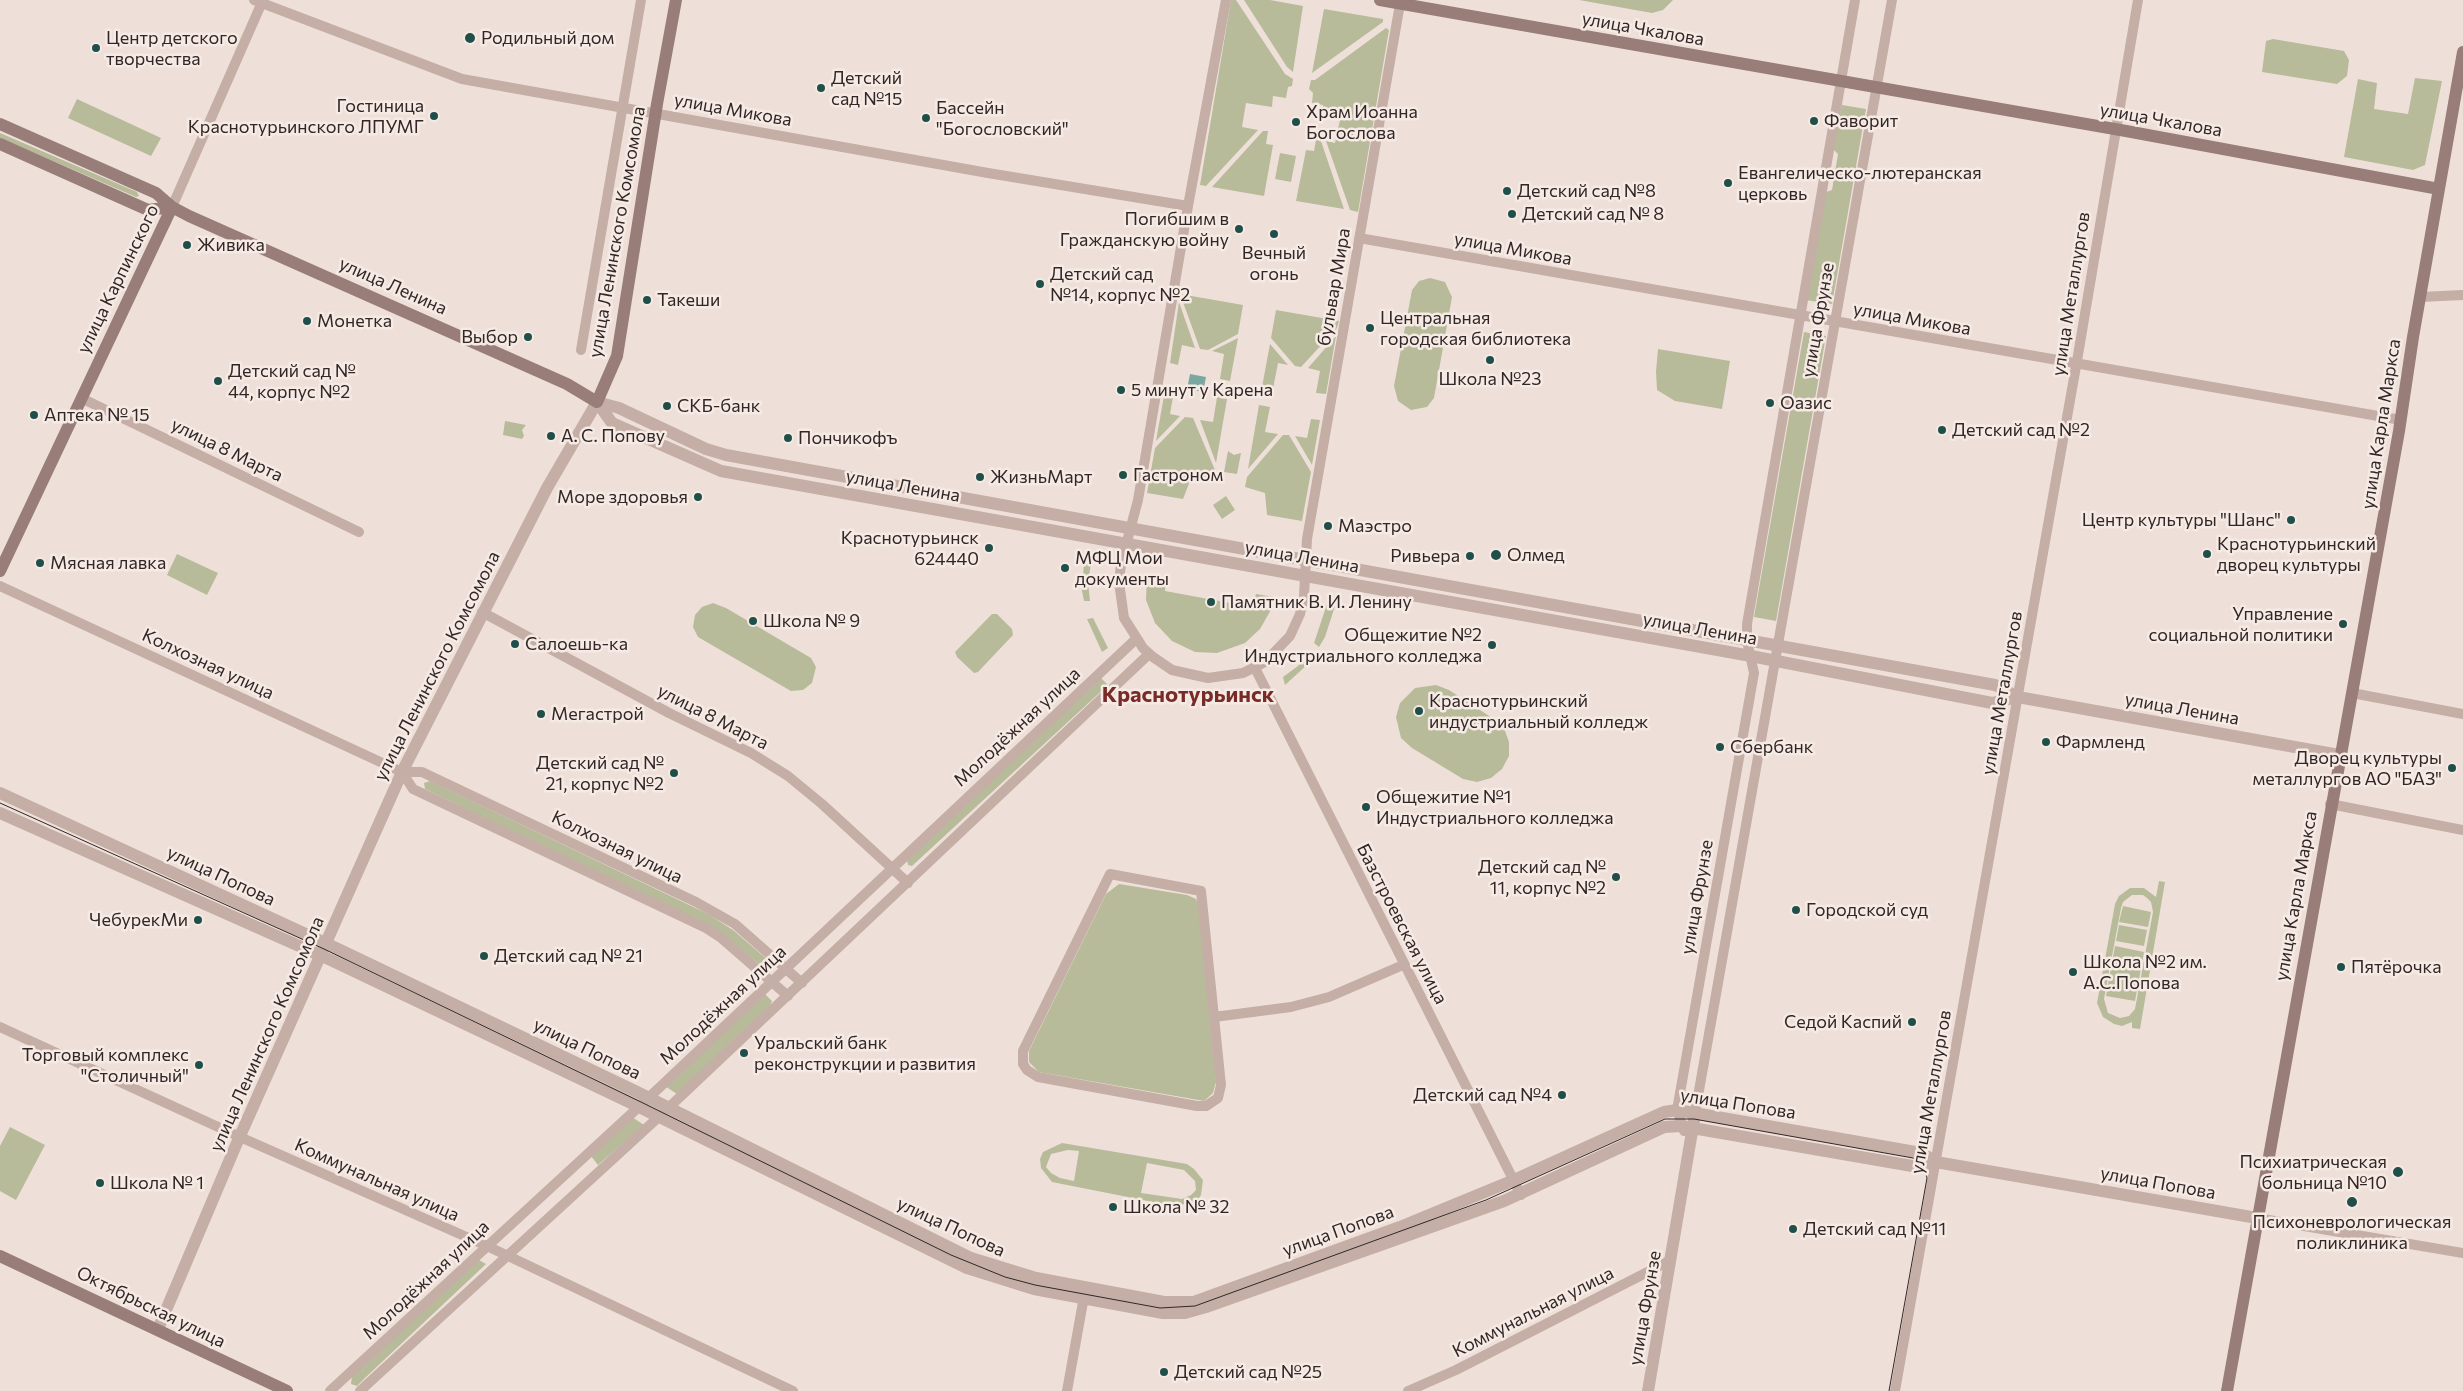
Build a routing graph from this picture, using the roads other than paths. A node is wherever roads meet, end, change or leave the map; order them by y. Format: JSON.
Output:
{"nodes":[{"id":1,"x":641,"y":0,"type":"edge"},
{"id":2,"x":676,"y":0,"type":"edge"},
{"id":3,"x":1226,"y":0,"type":"edge"},
{"id":4,"x":1380,"y":0,"type":"edge"},
{"id":5,"x":1855,"y":0,"type":"edge"},
{"id":6,"x":1892,"y":0,"type":"edge"},
{"id":7,"x":2138,"y":0,"type":"edge"},
{"id":8,"x":260,"y":1,"type":"edge"},
{"id":9,"x":1400,"y":4,"type":"junction"},
{"id":10,"x":2463,"y":52,"type":"edge"},
{"id":11,"x":1840,"y":81,"type":"junction"},
{"id":12,"x":1877,"y":88,"type":"junction"},
{"id":13,"x":623,"y":106,"type":"junction"},
{"id":14,"x":656,"y":112,"type":"junction"},
{"id":15,"x":0,"y":124,"type":"edge"},
{"id":16,"x":2115,"y":129,"type":"junction"},
{"id":17,"x":0,"y":144,"type":"edge"},
{"id":18,"x":2439,"y":189,"type":"junction"},
{"id":19,"x":1188,"y":206,"type":"junction"},
{"id":20,"x":172,"y":207,"type":"junction"},
{"id":21,"x":1359,"y":238,"type":"junction"},
{"id":22,"x":2463,"y":295,"type":"edge"},
{"id":23,"x":2420,"y":297,"type":"junction"},
{"id":24,"x":1800,"y":316,"type":"junction"},
{"id":25,"x":1835,"y":322,"type":"junction"},
{"id":26,"x":581,"y":350,"type":"dead end"},
{"id":27,"x":2077,"y":364,"type":"junction"},
{"id":28,"x":81,"y":398,"type":"junction"},
{"id":29,"x":597,"y":402,"type":"junction"},
{"id":30,"x":2401,"y":420,"type":"junction"},
{"id":31,"x":1108,"y":525,"type":"junction"},
{"id":32,"x":1131,"y":529,"type":"junction"},
{"id":33,"x":359,"y":532,"type":"dead end"},
{"id":34,"x":1105,"y":540,"type":"junction"},
{"id":35,"x":1127,"y":544,"type":"junction"},
{"id":36,"x":1304,"y":561,"type":"junction"},
{"id":37,"x":1332,"y":566,"type":"junction"},
{"id":38,"x":0,"y":571,"type":"edge"},
{"id":39,"x":1304,"y":576,"type":"junction"},
{"id":40,"x":1330,"y":580,"type":"junction"},
{"id":41,"x":0,"y":586,"type":"edge"},
{"id":42,"x":482,"y":612,"type":"junction"},
{"id":43,"x":1136,"y":639,"type":"junction"},
{"id":44,"x":1747,"y":641,"type":"junction"},
{"id":45,"x":1778,"y":646,"type":"junction"},
{"id":46,"x":1149,"y":654,"type":"junction"},
{"id":47,"x":1751,"y":656,"type":"junction"},
{"id":48,"x":1775,"y":661,"type":"junction"},
{"id":49,"x":1255,"y":668,"type":"junction"},
{"id":50,"x":2352,"y":693,"type":"junction"},
{"id":51,"x":2018,"y":697,"type":"junction"},
{"id":52,"x":2463,"y":714,"type":"edge"},
{"id":53,"x":2339,"y":755,"type":"junction"},
{"id":54,"x":402,"y":772,"type":"junction"},
{"id":55,"x":0,"y":793,"type":"edge"},
{"id":56,"x":2330,"y":804,"type":"junction"},
{"id":57,"x":0,"y":813,"type":"edge"},
{"id":58,"x":2463,"y":830,"type":"edge"},
{"id":59,"x":891,"y":870,"type":"junction"},
{"id":60,"x":908,"y":883,"type":"junction"},
{"id":61,"x":326,"y":944,"type":"junction"},
{"id":62,"x":321,"y":956,"type":"junction"},
{"id":63,"x":1403,"y":965,"type":"junction"},
{"id":64,"x":785,"y":968,"type":"junction"},
{"id":65,"x":772,"y":981,"type":"junction"},
{"id":66,"x":802,"y":983,"type":"junction"},
{"id":67,"x":788,"y":996,"type":"junction"},
{"id":68,"x":1214,"y":1017,"type":"junction"},
{"id":69,"x":0,"y":1028,"type":"edge"},
{"id":70,"x":644,"y":1102,"type":"junction"},
{"id":71,"x":1677,"y":1110,"type":"junction"},
{"id":72,"x":664,"y":1112,"type":"junction"},
{"id":73,"x":1695,"y":1113,"type":"junction"},
{"id":74,"x":1687,"y":1127,"type":"junction"},
{"id":75,"x":240,"y":1138,"type":"junction"},
{"id":76,"x":1936,"y":1162,"type":"junction"},
{"id":77,"x":1514,"y":1180,"type":"junction"},
{"id":78,"x":1521,"y":1195,"type":"junction"},
{"id":79,"x":2257,"y":1218,"type":"junction"},
{"id":80,"x":487,"y":1246,"type":"junction"},
{"id":81,"x":2463,"y":1253,"type":"edge"},
{"id":82,"x":0,"y":1256,"type":"edge"},
{"id":83,"x":508,"y":1256,"type":"junction"},
{"id":84,"x":1670,"y":1260,"type":"junction"},
{"id":85,"x":1085,"y":1293,"type":"junction"},
{"id":86,"x":158,"y":1329,"type":"junction"},
{"id":87,"x":287,"y":1391,"type":"edge"},
{"id":88,"x":330,"y":1391,"type":"edge"},
{"id":89,"x":360,"y":1391,"type":"edge"},
{"id":90,"x":793,"y":1391,"type":"edge"},
{"id":91,"x":1067,"y":1391,"type":"edge"},
{"id":92,"x":1408,"y":1391,"type":"edge"},
{"id":93,"x":1648,"y":1391,"type":"edge"},
{"id":94,"x":1895,"y":1391,"type":"edge"},
{"id":95,"x":2227,"y":1391,"type":"edge"}],
"edges":[{"from":1,"to":13,"type":"street","name":"улица Ленинского Комсомола"},
{"from":2,"to":14,"type":"main road","name":"улица Ленинского Комсомола"},
{"from":3,"to":19,"type":"street"},
{"from":4,"to":9,"type":"main road","name":"улица Чкалова"},
{"from":5,"to":11,"type":"street","name":"улица Фрунзе"},
{"from":6,"to":12,"type":"street","name":"улица Фрунзе"},
{"from":7,"to":16,"type":"street","name":"улица Металлургов"},
{"from":8,"to":13,"type":"street","name":"улица Микова"},
{"from":8,"to":20,"type":"street","name":"улица Карпинского"},
{"from":9,"to":11,"type":"main road","name":"улица Чкалова"},
{"from":9,"to":21,"type":"street","name":"бульвар Мира"},
{"from":10,"to":18,"type":"main road","name":"улица Карла Маркса"},
{"from":11,"to":12,"type":"main road","name":"улица Чкалова"},
{"from":11,"to":24,"type":"street","name":"улица Фрунзе"},
{"from":12,"to":16,"type":"main road","name":"улица Чкалова"},
{"from":12,"to":25,"type":"street","name":"улица Фрунзе"},
{"from":13,"to":14,"type":"street","name":"улица Микова"},
{"from":13,"to":26,"type":"street","name":"улица Ленинского Комсомола"},
{"from":14,"to":19,"type":"street","name":"улица Микова"},
{"from":14,"to":29,"type":"main road","name":"улица Ленинского Комсомола"},
{"from":15,"to":20,"type":"main road","name":"улица Ленина"},
{"from":16,"to":18,"type":"main road","name":"улица Чкалова"},
{"from":16,"to":27,"type":"street","name":"улица Металлургов"},
{"from":17,"to":20,"type":"main road"},
{"from":18,"to":23,"type":"main road","name":"улица Карла Маркса"},
{"from":19,"to":32,"type":"street"},
{"from":20,"to":28,"type":"main road","name":"улица Карпинского"},
{"from":20,"to":29,"type":"main road","name":"улица Ленина"},
{"from":21,"to":24,"type":"street","name":"улица Микова"},
{"from":21,"to":36,"type":"street","name":"бульвар Мира"},
{"from":22,"to":23,"type":"street"},
{"from":23,"to":30,"type":"main road","name":"улица Карла Маркса"},
{"from":24,"to":25,"type":"street","name":"улица Микова"},
{"from":24,"to":44,"type":"street","name":"улица Фрунзе"},
{"from":25,"to":27,"type":"street","name":"улица Микова"},
{"from":25,"to":45,"type":"street","name":"улица Фрунзе"},
{"from":27,"to":30,"type":"street","name":"улица Микова"},
{"from":27,"to":51,"type":"street","name":"улица Металлургов"},
{"from":28,"to":33,"type":"street","name":"улица 8 Марта"},
{"from":28,"to":38,"type":"main road","name":"улица Карпинского"},
{"from":29,"to":31,"type":"street","name":"улица Ленина"},
{"from":29,"to":34,"type":"street","name":"улица Ленина"},
{"from":29,"to":42,"type":"street","name":"улица Ленинского Комсомола"},
{"from":30,"to":50,"type":"main road","name":"улица Карла Маркса"},
{"from":31,"to":32,"type":"street","name":"улица Ленина"},
{"from":31,"to":34,"type":"street"},
{"from":32,"to":35,"type":"street"},
{"from":32,"to":36,"type":"street","name":"улица Ленина"},
{"from":34,"to":35,"type":"street","name":"улица Ленина"},
{"from":35,"to":39,"type":"street","name":"улица Ленина"},
{"from":35,"to":43,"type":"street"},
{"from":36,"to":37,"type":"street","name":"улица Ленина"},
{"from":36,"to":39,"type":"street","name":"бульвар Мира"},
{"from":37,"to":40,"type":"street"},
{"from":37,"to":44,"type":"street","name":"улица Ленина"},
{"from":39,"to":40,"type":"street","name":"улица Ленина"},
{"from":39,"to":49,"type":"street","name":"бульвар Мира"},
{"from":40,"to":47,"type":"street","name":"улица Ленина"},
{"from":41,"to":54,"type":"street","name":"Колхозная улица"},
{"from":42,"to":54,"type":"street","name":"улица Ленинского Комсомола"},
{"from":42,"to":59,"type":"street","name":"улица 8 Марта"},
{"from":43,"to":46,"type":"street"},
{"from":43,"to":59,"type":"street","name":"Молодёжная улица"},
{"from":44,"to":45,"type":"street","name":"улица Ленина"},
{"from":44,"to":47,"type":"street","name":"улица Фрунзе"},
{"from":45,"to":48,"type":"street","name":"улица Фрунзе"},
{"from":45,"to":51,"type":"street","name":"улица Ленина"},
{"from":46,"to":49,"type":"street"},
{"from":46,"to":60,"type":"street","name":"Молодёжная улица"},
{"from":47,"to":48,"type":"street","name":"улица Ленина"},
{"from":47,"to":71,"type":"street","name":"улица Фрунзе"},
{"from":48,"to":51,"type":"street","name":"улица Ленина"},
{"from":48,"to":73,"type":"street","name":"улица Фрунзе"},
{"from":49,"to":63,"type":"street","name":"Базстроевская улица"},
{"from":50,"to":52,"type":"street"},
{"from":50,"to":53,"type":"main road","name":"улица Карла Маркса"},
{"from":51,"to":53,"type":"street","name":"улица Ленина"},
{"from":51,"to":76,"type":"street","name":"улица Металлургов"},
{"from":53,"to":56,"type":"main road","name":"улица Карла Маркса"},
{"from":54,"to":61,"type":"street","name":"улица Ленинского Комсомола"},
{"from":54,"to":64,"type":"street","name":"Колхозная улица"},
{"from":54,"to":65,"type":"street","name":"Колхозная улица"},
{"from":55,"to":61,"type":"street","name":"улица Попова"},
{"from":56,"to":58,"type":"street"},
{"from":56,"to":79,"type":"main road","name":"улица Карла Маркса"},
{"from":57,"to":62,"type":"street","name":"улица Попова"},
{"from":59,"to":60,"type":"street","name":"улица 8 Марта"},
{"from":59,"to":64,"type":"street","name":"Молодёжная улица"},
{"from":60,"to":66,"type":"street","name":"Молодёжная улица"},
{"from":61,"to":62,"type":"street","name":"улица Ленинского Комсомола"},
{"from":61,"to":70,"type":"street","name":"улица Попова"},
{"from":62,"to":70,"type":"street","name":"улица Попова"},
{"from":62,"to":75,"type":"street","name":"улица Ленинского Комсомола"},
{"from":63,"to":68,"type":"street"},
{"from":63,"to":77,"type":"street","name":"Базстроевская улица"},
{"from":64,"to":65,"type":"street","name":"Молодёжная улица"},
{"from":64,"to":66,"type":"street","name":"Колхозная улица"},
{"from":65,"to":67,"type":"street","name":"Колхозная улица"},
{"from":65,"to":70,"type":"street","name":"Молодёжная улица"},
{"from":66,"to":67,"type":"street","name":"Молодёжная улица"},
{"from":67,"to":72,"type":"street","name":"Молодёжная улица"},
{"from":68,"to":68,"type":"street"},
{"from":69,"to":75,"type":"street","name":"Коммунальная улица"},
{"from":70,"to":72,"type":"street","name":"улица Попова"},
{"from":70,"to":80,"type":"street","name":"Молодёжная улица"},
{"from":71,"to":73,"type":"street","name":"улица Попова"},
{"from":71,"to":74,"type":"street","name":"улица Фрунзе"},
{"from":71,"to":77,"type":"street","name":"улица Попова"},
{"from":72,"to":83,"type":"street","name":"Молодёжная улица"},
{"from":72,"to":85,"type":"street","name":"улица Попова"},
{"from":73,"to":74,"type":"street","name":"улица Фрунзе"},
{"from":73,"to":76,"type":"street","name":"улица Попова"},
{"from":74,"to":76,"type":"street","name":"улица Попова"},
{"from":74,"to":78,"type":"street","name":"улица Попова"},
{"from":74,"to":84,"type":"street","name":"улица Фрунзе"},
{"from":75,"to":80,"type":"street","name":"Коммунальная улица"},
{"from":75,"to":86,"type":"street","name":"улица Ленинского Комсомола"},
{"from":76,"to":79,"type":"street","name":"улица Попова"},
{"from":76,"to":94,"type":"street","name":"улица Металлургов"},
{"from":77,"to":78,"type":"street","name":"Базстроевская улица"},
{"from":77,"to":85,"type":"street","name":"улица Попова"},
{"from":78,"to":85,"type":"street","name":"улица Попова"},
{"from":79,"to":81,"type":"street","name":"улица Попова"},
{"from":79,"to":95,"type":"main road","name":"улица Карла Маркса"},
{"from":80,"to":83,"type":"street","name":"Коммунальная улица"},
{"from":80,"to":88,"type":"street","name":"Молодёжная улица"},
{"from":82,"to":86,"type":"main road","name":"Октябрьская улица"},
{"from":83,"to":89,"type":"street","name":"Молодёжная улица"},
{"from":83,"to":90,"type":"street","name":"Коммунальная улица"},
{"from":84,"to":92,"type":"street","name":"Коммунальная улица"},
{"from":84,"to":93,"type":"street","name":"улица Фрунзе"},
{"from":85,"to":91,"type":"street"},
{"from":86,"to":87,"type":"main road","name":"Октябрьская улица"}]}
